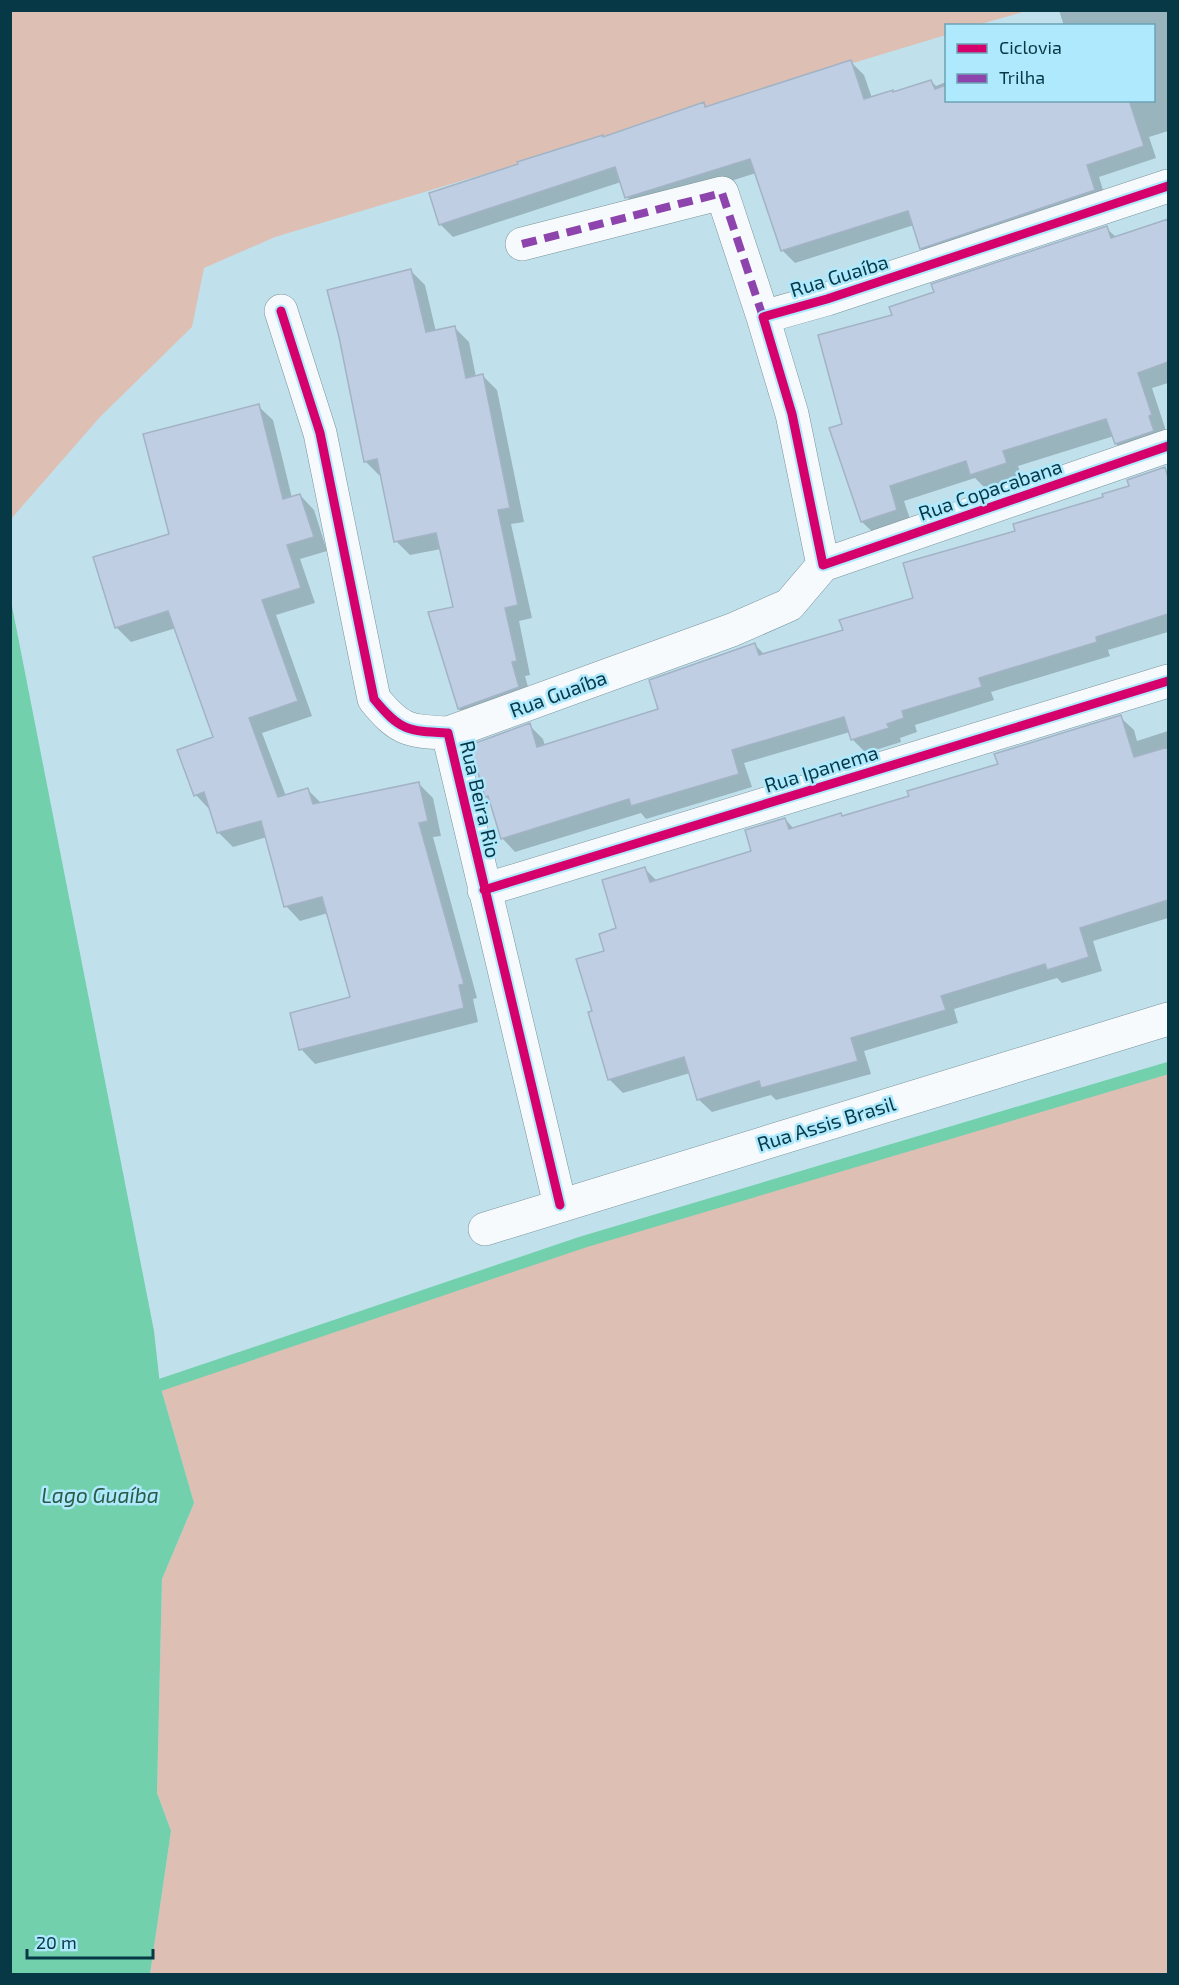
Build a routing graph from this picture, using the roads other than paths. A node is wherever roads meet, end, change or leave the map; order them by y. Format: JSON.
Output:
{"nodes":[{"id":1,"x":1168,"y":186,"type":"edge"},
{"id":2,"x":522,"y":244,"type":"dead end"},
{"id":3,"x":281,"y":311,"type":"dead end"},
{"id":4,"x":763,"y":317,"type":"junction"},
{"id":5,"x":1168,"y":446,"type":"edge"},
{"id":6,"x":823,"y":565,"type":"junction"},
{"id":7,"x":1168,"y":681,"type":"edge"},
{"id":8,"x":448,"y":733,"type":"junction"},
{"id":9,"x":484,"y":890,"type":"junction"},
{"id":10,"x":1168,"y":1019,"type":"edge"},
{"id":11,"x":560,"y":1205,"type":"junction"},
{"id":12,"x":485,"y":1229,"type":"dead end"}],
"edges":[{"from":1,"to":4,"type":"street","name":"Rua Guaíba"},
{"from":2,"to":4,"type":"street"},
{"from":3,"to":8,"type":"street","name":"Rua Beira Rio"},
{"from":4,"to":6,"type":"street"},
{"from":5,"to":6,"type":"street","name":"Rua Copacabana"},
{"from":6,"to":8,"type":"street","name":"Rua Guaíba"},
{"from":7,"to":9,"type":"street","name":"Rua Ipanema"},
{"from":8,"to":9,"type":"street","name":"Rua Beira Rio"},
{"from":9,"to":11,"type":"street","name":"Rua Beira Rio"},
{"from":10,"to":11,"type":"street","name":"Rua Assis Brasil"},
{"from":11,"to":12,"type":"street","name":"Rua Assis Brasil"}]}
